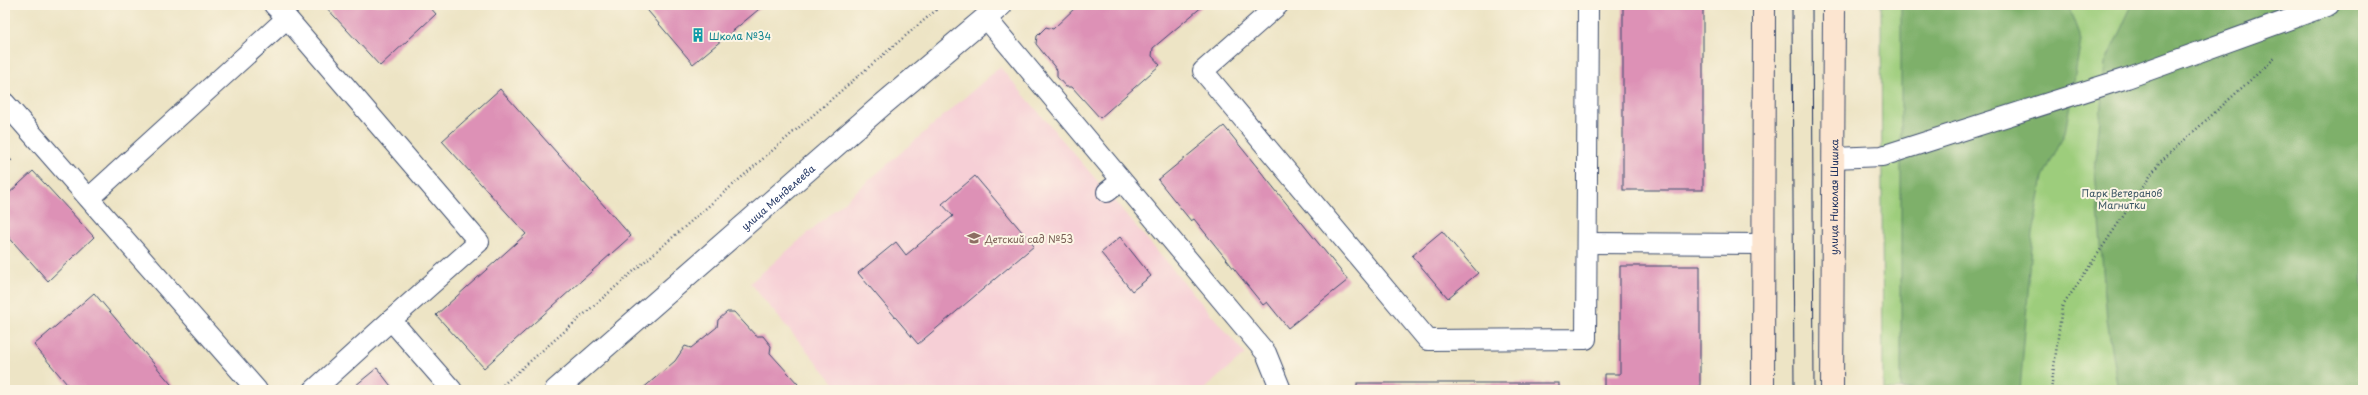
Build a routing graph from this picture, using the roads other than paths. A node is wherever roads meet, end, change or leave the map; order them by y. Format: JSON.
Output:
{"nodes":[{"id":1,"x":1278,"y":5,"type":"edge"},
{"id":2,"x":1588,"y":5,"type":"edge"},
{"id":3,"x":1764,"y":5,"type":"edge"},
{"id":4,"x":1834,"y":5,"type":"edge"},
{"id":5,"x":2330,"y":5,"type":"edge"},
{"id":6,"x":281,"y":12,"type":"edge"},
{"id":7,"x":994,"y":12,"type":"edge"},
{"id":8,"x":5,"y":103,"type":"edge"},
{"id":9,"x":1834,"y":158,"type":"junction"},
{"id":10,"x":89,"y":198,"type":"junction"},
{"id":11,"x":1587,"y":243,"type":"junction"},
{"id":12,"x":1763,"y":244,"type":"junction"},
{"id":13,"x":391,"y":320,"type":"junction"},
{"id":14,"x":257,"y":390,"type":"edge"},
{"id":15,"x":314,"y":390,"type":"edge"},
{"id":16,"x":452,"y":390,"type":"edge"},
{"id":17,"x":556,"y":390,"type":"edge"},
{"id":18,"x":1281,"y":390,"type":"edge"},
{"id":19,"x":1763,"y":390,"type":"edge"},
{"id":20,"x":1832,"y":390,"type":"edge"}],
"edges":[{"from":1,"to":11,"type":"lane"},
{"from":2,"to":11,"type":"lane"},
{"from":3,"to":12,"type":"main road"},
{"from":4,"to":9,"type":"main road","name":"улица Николая Шишка"},
{"from":5,"to":9,"type":"lane"},
{"from":6,"to":10,"type":"lane"},
{"from":6,"to":13,"type":"lane"},
{"from":7,"to":17,"type":"street","name":"улица Менделеева"},
{"from":7,"to":18,"type":"lane"},
{"from":8,"to":10,"type":"lane"},
{"from":9,"to":20,"type":"main road","name":"улица Николая Шишка"},
{"from":10,"to":14,"type":"lane"},
{"from":11,"to":12,"type":"lane"},
{"from":12,"to":19,"type":"main road"},
{"from":13,"to":15,"type":"lane"},
{"from":13,"to":16,"type":"lane"}]}
